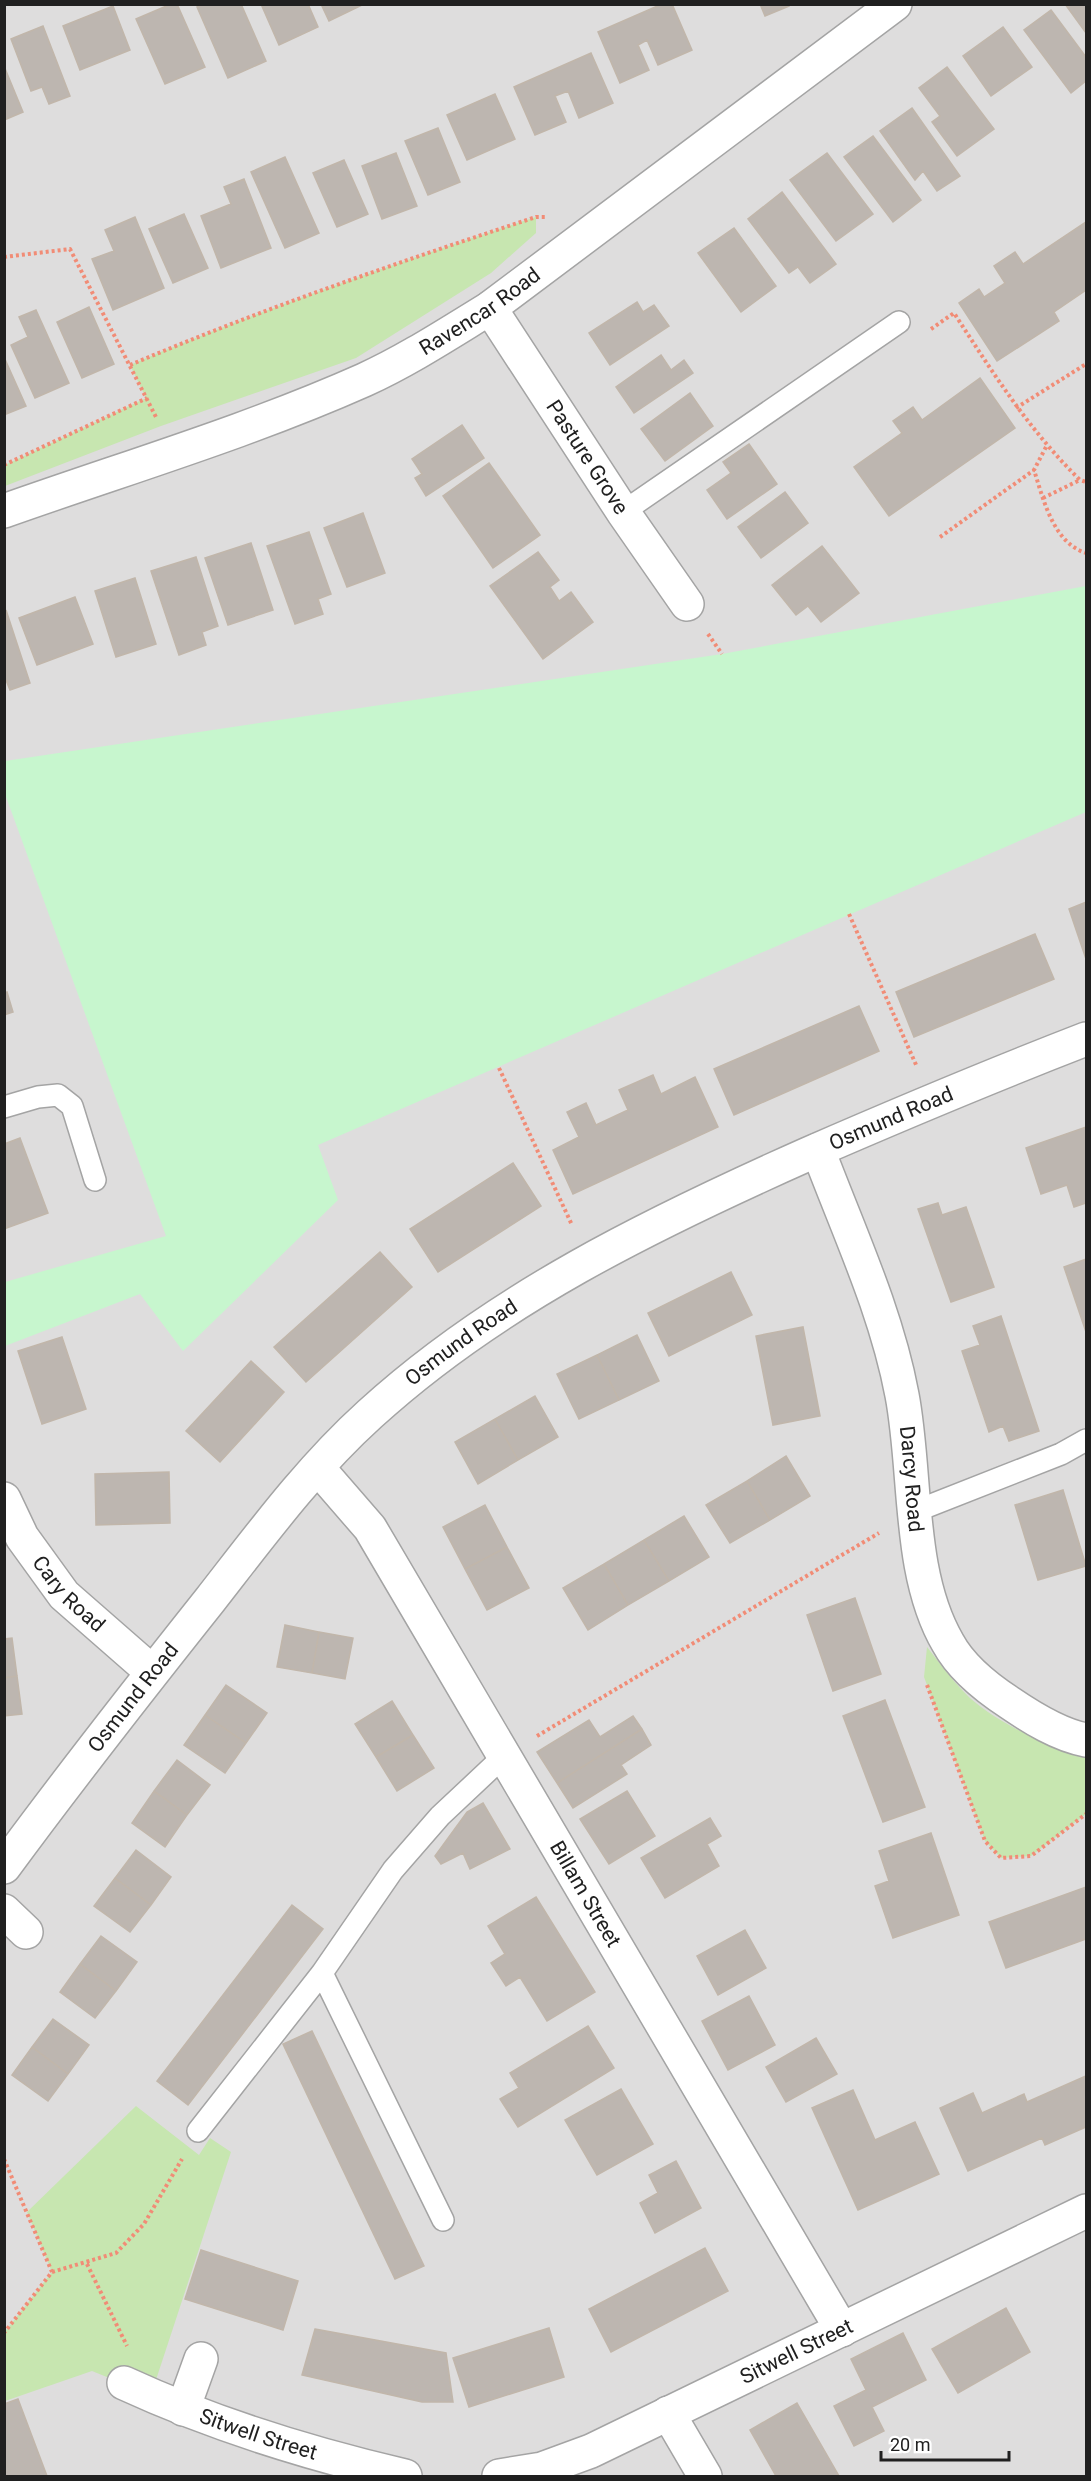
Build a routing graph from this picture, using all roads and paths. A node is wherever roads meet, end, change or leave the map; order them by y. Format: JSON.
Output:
{"nodes":[{"id":1,"x":896,"y":4,"type":"edge"},
{"id":2,"x":612,"y":216,"type":"junction"},
{"id":3,"x":4,"y":257,"type":"edge"},
{"id":4,"x":490,"y":308,"type":"junction"},
{"id":5,"x":954,"y":314,"type":"dead end"},
{"id":6,"x":899,"y":322,"type":"dead end"},
{"id":7,"x":1086,"y":364,"type":"edge"},
{"id":8,"x":130,"y":365,"type":"junction"},
{"id":9,"x":147,"y":398,"type":"junction"},
{"id":10,"x":1016,"y":408,"type":"junction"},
{"id":11,"x":1046,"y":447,"type":"junction"},
{"id":12,"x":176,"y":454,"type":"junction"},
{"id":13,"x":4,"y":465,"type":"edge"},
{"id":14,"x":1034,"y":470,"type":"junction"},
{"id":15,"x":1080,"y":480,"type":"junction"},
{"id":16,"x":1086,"y":482,"type":"edge"},
{"id":17,"x":1043,"y":498,"type":"junction"},
{"id":18,"x":4,"y":511,"type":"edge"},
{"id":19,"x":623,"y":512,"type":"junction"},
{"id":20,"x":940,"y":537,"type":"dead end"},
{"id":21,"x":1086,"y":553,"type":"edge"},
{"id":22,"x":687,"y":604,"type":"dead end"},
{"id":23,"x":849,"y":914,"type":"dead end"},
{"id":24,"x":1086,"y":1038,"type":"edge"},
{"id":25,"x":499,"y":1068,"type":"dead end"},
{"id":26,"x":932,"y":1100,"type":"junction"},
{"id":27,"x":4,"y":1107,"type":"edge"},
{"id":28,"x":818,"y":1150,"type":"junction"},
{"id":29,"x":95,"y":1180,"type":"dead end"},
{"id":30,"x":589,"y":1261,"type":"junction"},
{"id":31,"x":1086,"y":1440,"type":"edge"},
{"id":32,"x":318,"y":1468,"type":"junction"},
{"id":33,"x":4,"y":1499,"type":"edge"},
{"id":34,"x":916,"y":1511,"type":"junction"},
{"id":35,"x":152,"y":1672,"type":"junction"},
{"id":36,"x":924,"y":1677,"type":"dead end"},
{"id":37,"x":1086,"y":1740,"type":"edge"},
{"id":38,"x":505,"y":1755,"type":"junction"},
{"id":39,"x":1086,"y":1814,"type":"edge"},
{"id":40,"x":4,"y":1867,"type":"edge"},
{"id":41,"x":322,"y":1973,"type":"junction"},
{"id":42,"x":198,"y":2131,"type":"joint"},
{"id":43,"x":4,"y":2159,"type":"edge"},
{"id":44,"x":1086,"y":2211,"type":"edge"},
{"id":45,"x":443,"y":2220,"type":"dead end"},
{"id":46,"x":87,"y":2264,"type":"junction"},
{"id":47,"x":52,"y":2272,"type":"junction"},
{"id":48,"x":842,"y":2330,"type":"junction"},
{"id":49,"x":4,"y":2333,"type":"edge"},
{"id":50,"x":201,"y":2359,"type":"dead end"},
{"id":51,"x":138,"y":2389,"type":"joint"},
{"id":52,"x":183,"y":2409,"type":"junction"},
{"id":53,"x":668,"y":2413,"type":"junction"},
{"id":54,"x":405,"y":2476,"type":"edge"},
{"id":55,"x":499,"y":2476,"type":"edge"},
{"id":56,"x":705,"y":2476,"type":"edge"}],
"edges":[{"from":1,"to":2,"type":"street","name":"Ravencar Road"},
{"from":2,"to":4,"type":"street","name":"Ravencar Road"},
{"from":2,"to":8,"type":"path"},
{"from":3,"to":8,"type":"path"},
{"from":4,"to":12,"type":"street","name":"Ravencar Road"},
{"from":4,"to":19,"type":"street","name":"Pasture Grove"},
{"from":5,"to":10,"type":"path"},
{"from":6,"to":19,"type":"lane"},
{"from":7,"to":10,"type":"path"},
{"from":8,"to":9,"type":"path"},
{"from":9,"to":12,"type":"path"},
{"from":9,"to":13,"type":"path"},
{"from":10,"to":11,"type":"path"},
{"from":11,"to":14,"type":"path"},
{"from":11,"to":15,"type":"path"},
{"from":12,"to":18,"type":"street","name":"Ravencar Road"},
{"from":14,"to":17,"type":"path"},
{"from":14,"to":20,"type":"path"},
{"from":15,"to":16,"type":"path"},
{"from":15,"to":17,"type":"path"},
{"from":17,"to":21,"type":"path"},
{"from":19,"to":22,"type":"street","name":"Pasture Grove"},
{"from":23,"to":26,"type":"path"},
{"from":24,"to":26,"type":"street","name":"Osmund Road"},
{"from":25,"to":30,"type":"path"},
{"from":26,"to":28,"type":"street","name":"Osmund Road"},
{"from":27,"to":29,"type":"lane"},
{"from":28,"to":30,"type":"street","name":"Osmund Road"},
{"from":28,"to":34,"type":"street","name":"Darcy Road"},
{"from":30,"to":32,"type":"street","name":"Osmund Road"},
{"from":31,"to":34,"type":"lane"},
{"from":32,"to":35,"type":"street","name":"Osmund Road"},
{"from":32,"to":38,"type":"street","name":"Billam Street"},
{"from":33,"to":35,"type":"street","name":"Cary Road"},
{"from":34,"to":37,"type":"street","name":"Darcy Road"},
{"from":34,"to":38,"type":"path"},
{"from":35,"to":40,"type":"street","name":"Osmund Road"},
{"from":36,"to":39,"type":"path"},
{"from":38,"to":41,"type":"lane"},
{"from":38,"to":48,"type":"street","name":"Billam Street"},
{"from":41,"to":42,"type":"lane"},
{"from":41,"to":45,"type":"lane"},
{"from":42,"to":46,"type":"path"},
{"from":43,"to":47,"type":"path"},
{"from":44,"to":48,"type":"street","name":"Sitwell Street"},
{"from":46,"to":47,"type":"path"},
{"from":46,"to":51,"type":"path"},
{"from":47,"to":49,"type":"path"},
{"from":48,"to":53,"type":"street","name":"Sitwell Street"},
{"from":50,"to":52,"type":"street","name":"Sitwell Street"},
{"from":51,"to":52,"type":"street","name":"Sitwell Street"},
{"from":52,"to":54,"type":"street","name":"Sitwell Street"},
{"from":53,"to":55,"type":"street","name":"Sitwell Street"},
{"from":53,"to":56,"type":"street"}]}
